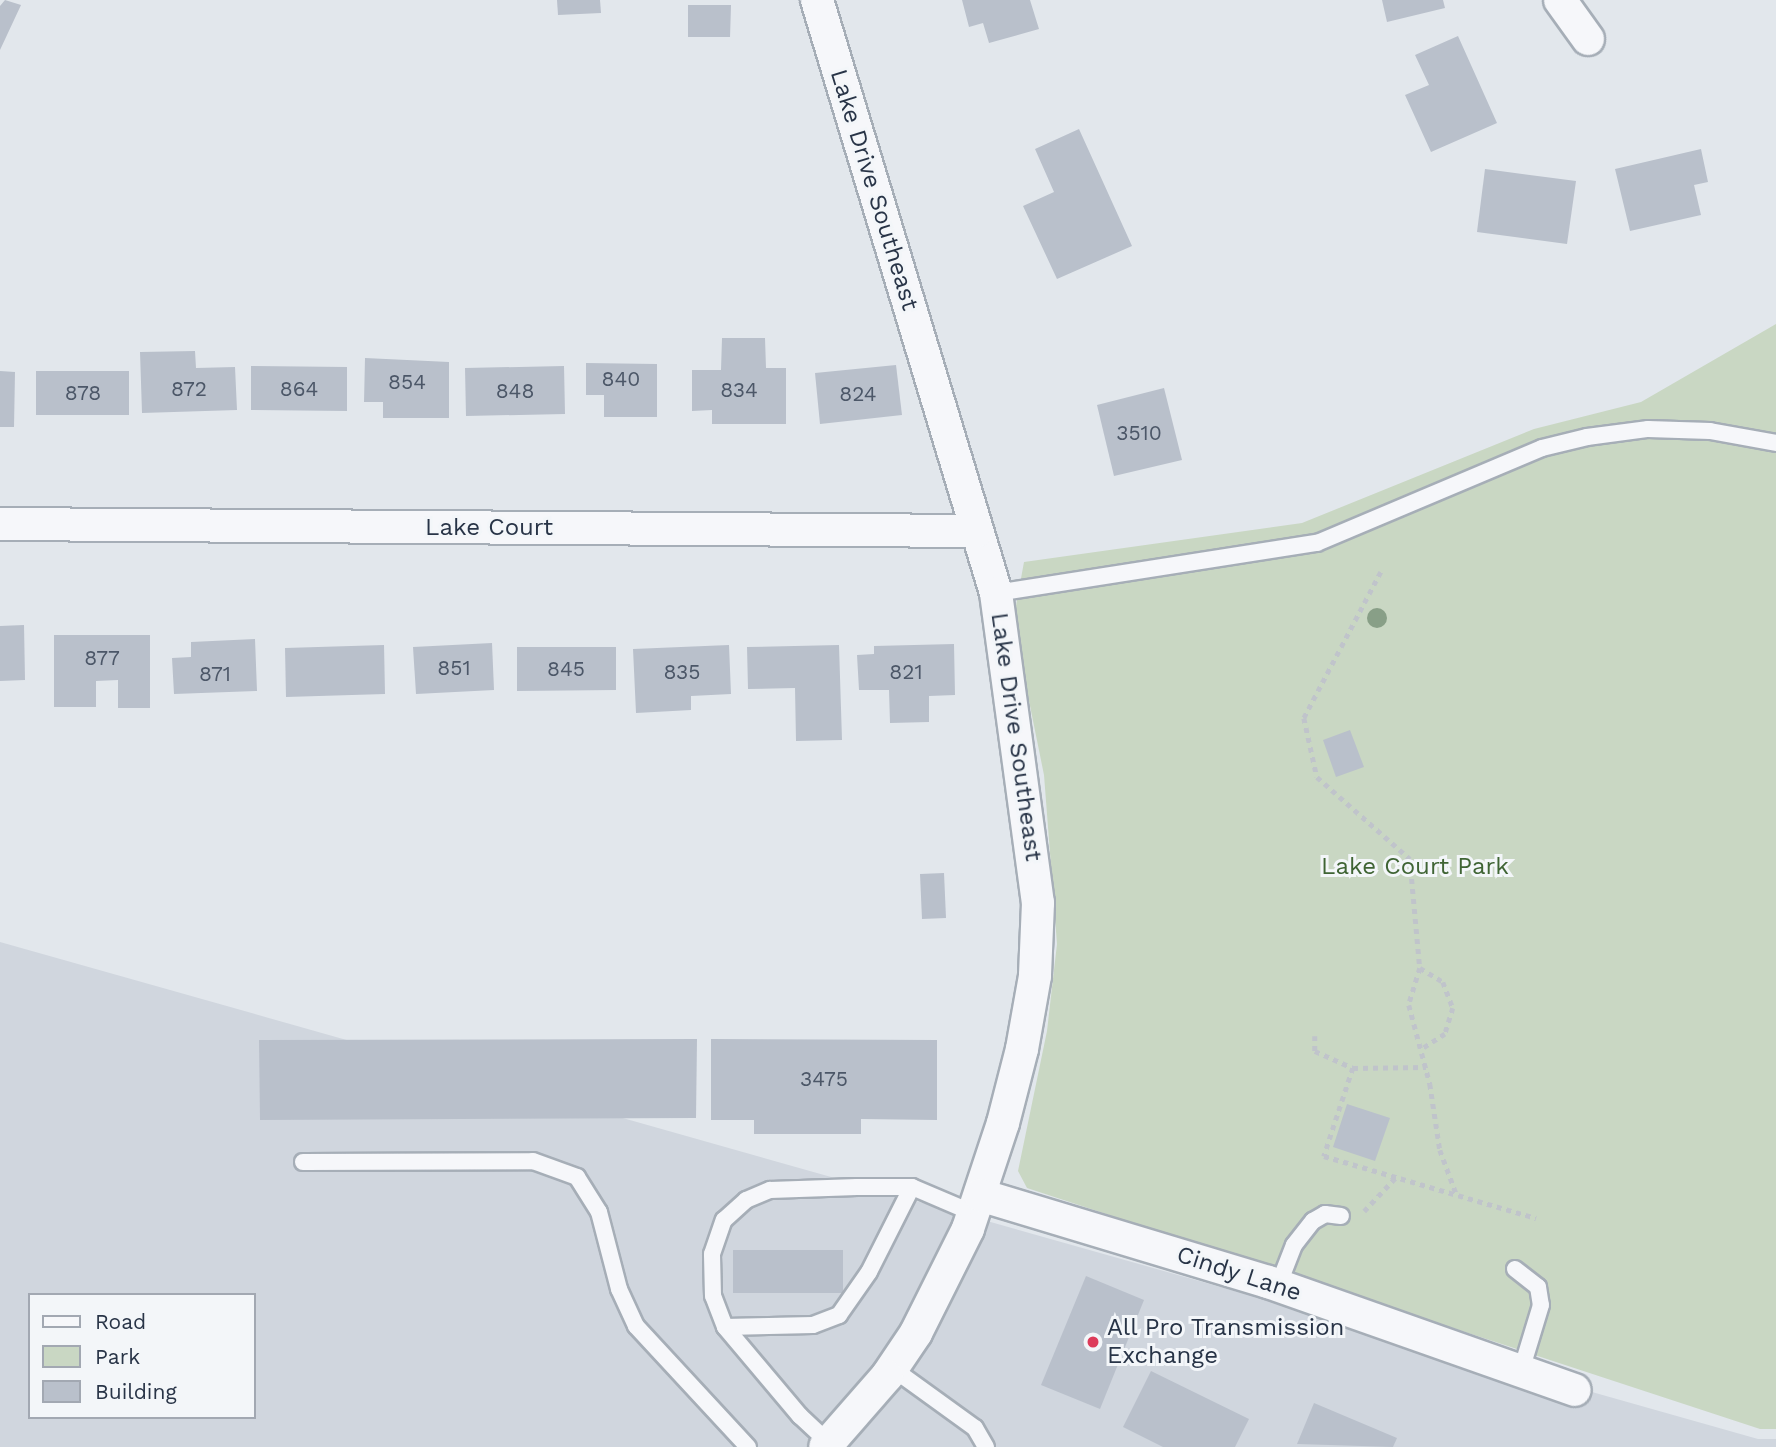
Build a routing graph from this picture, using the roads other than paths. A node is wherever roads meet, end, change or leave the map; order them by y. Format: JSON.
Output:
{"nodes":[{"id":1,"x":817,"y":0,"type":"edge"},
{"id":2,"x":1560,"y":0,"type":"edge"},
{"id":3,"x":1588,"y":39,"type":"dead end"},
{"id":4,"x":1776,"y":443,"type":"edge"},
{"id":5,"x":0,"y":524,"type":"edge"},
{"id":6,"x":977,"y":531,"type":"junction"},
{"id":7,"x":996,"y":593,"type":"junction"},
{"id":8,"x":303,"y":1162,"type":"dead end"},
{"id":9,"x":912,"y":1187,"type":"junction"},
{"id":10,"x":976,"y":1204,"type":"junction"},
{"id":11,"x":1349,"y":1218,"type":"road end"},
{"id":12,"x":1514,"y":1269,"type":"dead end"},
{"id":13,"x":1278,"y":1286,"type":"junction"},
{"id":14,"x":725,"y":1327,"type":"junction"},
{"id":15,"x":892,"y":1368,"type":"junction"},
{"id":16,"x":1521,"y":1371,"type":"junction"},
{"id":17,"x":1575,"y":1390,"type":"dead end"},
{"id":18,"x":827,"y":1445,"type":"edge"},
{"id":19,"x":748,"y":1447,"type":"edge"},
{"id":20,"x":986,"y":1447,"type":"edge"}],
"edges":[{"from":1,"to":6,"type":"street","name":"Lake Drive Southeast"},
{"from":2,"to":3,"type":"street"},
{"from":4,"to":7,"type":"lane"},
{"from":5,"to":6,"type":"street","name":"Lake Court"},
{"from":6,"to":7,"type":"street","name":"Lake Drive Southeast"},
{"from":7,"to":10,"type":"street","name":"Lake Drive Southeast"},
{"from":8,"to":19,"type":"lane"},
{"from":9,"to":10,"type":"lane"},
{"from":9,"to":14,"type":"lane"},
{"from":9,"to":14,"type":"lane"},
{"from":10,"to":13,"type":"street","name":"Cindy Lane"},
{"from":10,"to":15,"type":"street","name":"Lake Drive Southeast"},
{"from":11,"to":13,"type":"lane"},
{"from":12,"to":16,"type":"lane"},
{"from":13,"to":16,"type":"street","name":"Cindy Lane"},
{"from":14,"to":18,"type":"lane"},
{"from":15,"to":18,"type":"street","name":"Lake Drive Southeast"},
{"from":15,"to":20,"type":"lane"},
{"from":16,"to":17,"type":"street","name":"Cindy Lane"}]}
